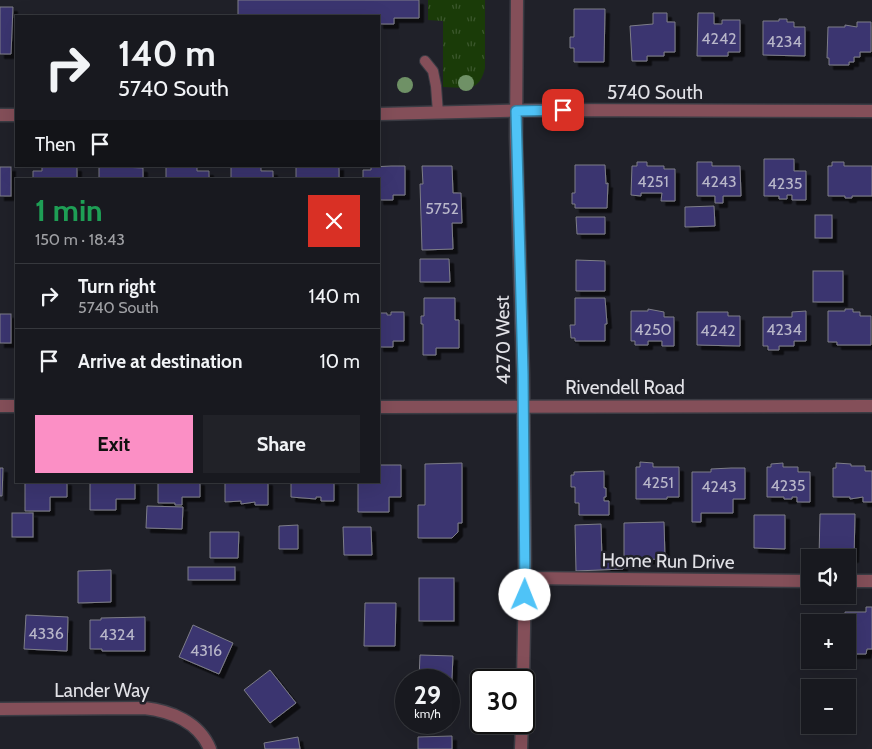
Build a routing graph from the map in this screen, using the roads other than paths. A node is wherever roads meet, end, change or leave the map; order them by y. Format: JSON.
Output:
{"nodes":[{"id":1,"x":517,"y":0,"type":"edge"},
{"id":2,"x":425,"y":61,"type":"dead end"},
{"id":3,"x":516,"y":111,"type":"junction"},
{"id":4,"x":872,"y":111,"type":"edge"},
{"id":5,"x":438,"y":113,"type":"junction"},
{"id":6,"x":380,"y":114,"type":"edge"},
{"id":7,"x":0,"y":115,"type":"edge"},
{"id":8,"x":15,"y":115,"type":"edge"},
{"id":9,"x":0,"y":406,"type":"edge"},
{"id":10,"x":15,"y":406,"type":"edge"},
{"id":11,"x":380,"y":406,"type":"edge"},
{"id":12,"x":523,"y":406,"type":"junction"},
{"id":13,"x":872,"y":406,"type":"edge"},
{"id":14,"x":525,"y":578,"type":"junction"},
{"id":15,"x":801,"y":581,"type":"edge"},
{"id":16,"x":856,"y":581,"type":"edge"},
{"id":17,"x":872,"y":582,"type":"edge"},
{"id":18,"x":523,"y":669,"type":"edge"},
{"id":19,"x":0,"y":709,"type":"edge"},
{"id":20,"x":522,"y":734,"type":"edge"},
{"id":21,"x":210,"y":749,"type":"edge"},
{"id":22,"x":521,"y":749,"type":"edge"}],
"edges":[{"from":1,"to":3,"type":"street","name":"4270 West"},
{"from":2,"to":5,"type":"lane"},
{"from":3,"to":4,"type":"street","name":"5740 South"},
{"from":3,"to":5,"type":"street","name":"5740 South"},
{"from":3,"to":12,"type":"street","name":"4270 West"},
{"from":5,"to":6,"type":"street","name":"5740 South"},
{"from":7,"to":8,"type":"street"},
{"from":9,"to":10,"type":"street"},
{"from":11,"to":12,"type":"street","name":"Rivendell Road"},
{"from":12,"to":13,"type":"street","name":"Rivendell Road"},
{"from":12,"to":14,"type":"street","name":"4270 West"},
{"from":14,"to":15,"type":"street","name":"Home Run Drive"},
{"from":14,"to":18,"type":"street","name":"4270 West"},
{"from":16,"to":17,"type":"street"},
{"from":19,"to":21,"type":"street","name":"Lander Way"},
{"from":20,"to":22,"type":"street"}]}
